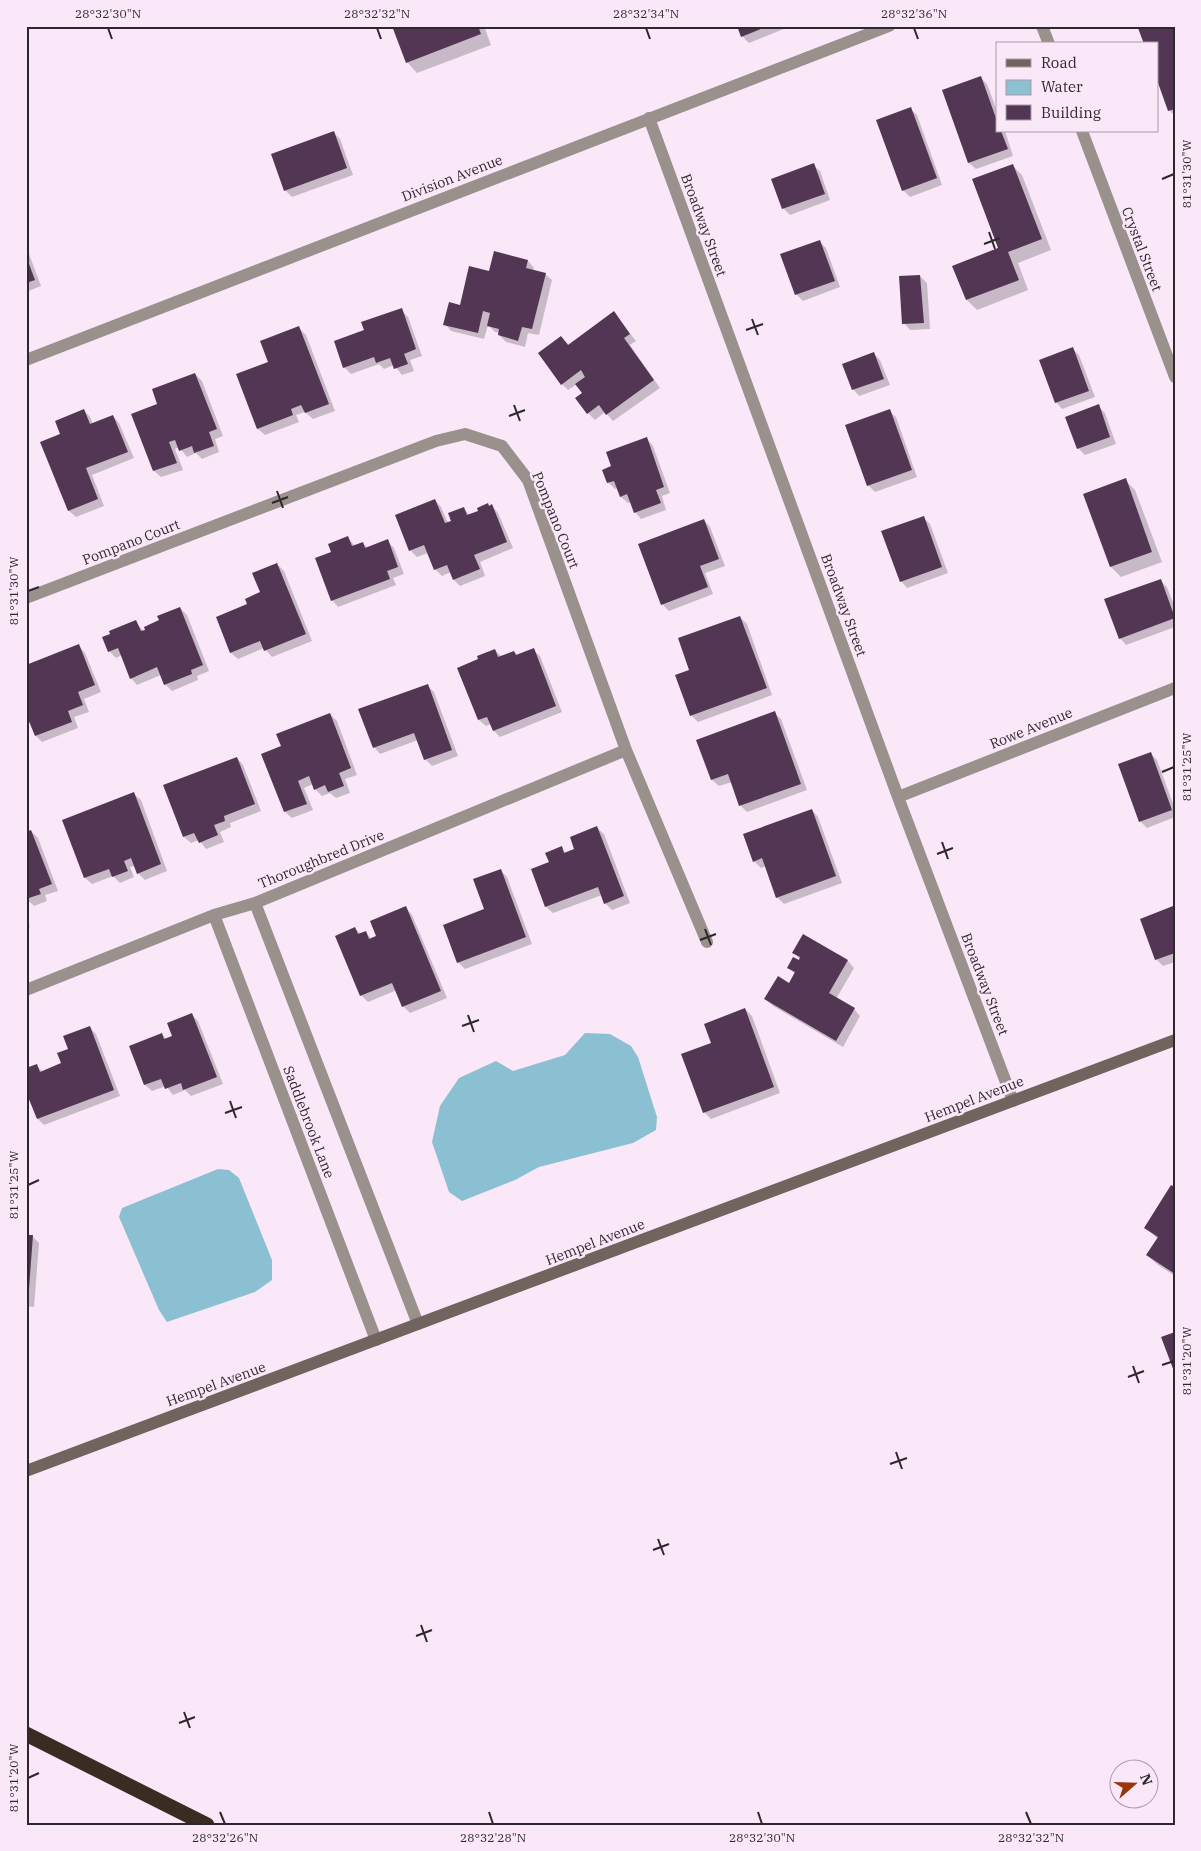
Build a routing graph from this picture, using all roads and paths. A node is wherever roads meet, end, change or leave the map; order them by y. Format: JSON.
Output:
{"nodes":[{"id":1,"x":889,"y":26,"type":"edge"},
{"id":2,"x":1042,"y":26,"type":"edge"},
{"id":3,"x":1048,"y":42,"type":"edge"},
{"id":4,"x":649,"y":118,"type":"junction"},
{"id":5,"x":1082,"y":132,"type":"edge"},
{"id":6,"x":26,"y":360,"type":"edge"},
{"id":7,"x":1175,"y":377,"type":"edge"},
{"id":8,"x":26,"y":598,"type":"edge"},
{"id":9,"x":1175,"y":688,"type":"edge"},
{"id":10,"x":626,"y":750,"type":"junction"},
{"id":11,"x":898,"y":797,"type":"junction"},
{"id":12,"x":255,"y":903,"type":"junction"},
{"id":13,"x":214,"y":915,"type":"junction"},
{"id":14,"x":707,"y":942,"type":"dead end"},
{"id":15,"x":26,"y":990,"type":"edge"},
{"id":16,"x":1175,"y":1040,"type":"edge"},
{"id":17,"x":1013,"y":1101,"type":"junction"},
{"id":18,"x":418,"y":1324,"type":"junction"},
{"id":19,"x":376,"y":1340,"type":"junction"},
{"id":20,"x":26,"y":1471,"type":"edge"},
{"id":21,"x":26,"y":1734,"type":"edge"},
{"id":22,"x":207,"y":1825,"type":"edge"}],
"edges":[{"from":1,"to":4,"type":"street","name":"Division Avenue"},
{"from":2,"to":3,"type":"street"},
{"from":4,"to":6,"type":"street","name":"Division Avenue"},
{"from":4,"to":11,"type":"street","name":"Broadway Street"},
{"from":5,"to":7,"type":"street","name":"Crystal Street"},
{"from":8,"to":10,"type":"street","name":"Pompano Court"},
{"from":9,"to":11,"type":"street","name":"Rowe Avenue"},
{"from":10,"to":12,"type":"street","name":"Thoroughbred Drive"},
{"from":10,"to":14,"type":"street","name":"Pompano Court"},
{"from":11,"to":17,"type":"street","name":"Broadway Street"},
{"from":12,"to":13,"type":"street","name":"Thoroughbred Drive"},
{"from":12,"to":18,"type":"street","name":"Saddlebrook Lane"},
{"from":13,"to":15,"type":"street","name":"Thoroughbred Drive"},
{"from":13,"to":19,"type":"street","name":"Saddlebrook Lane"},
{"from":16,"to":17,"type":"street","name":"Hempel Avenue"},
{"from":17,"to":18,"type":"street","name":"Hempel Avenue"},
{"from":18,"to":19,"type":"street","name":"Hempel Avenue"},
{"from":19,"to":20,"type":"street","name":"Hempel Avenue"},
{"from":21,"to":22,"type":"highway"}]}
